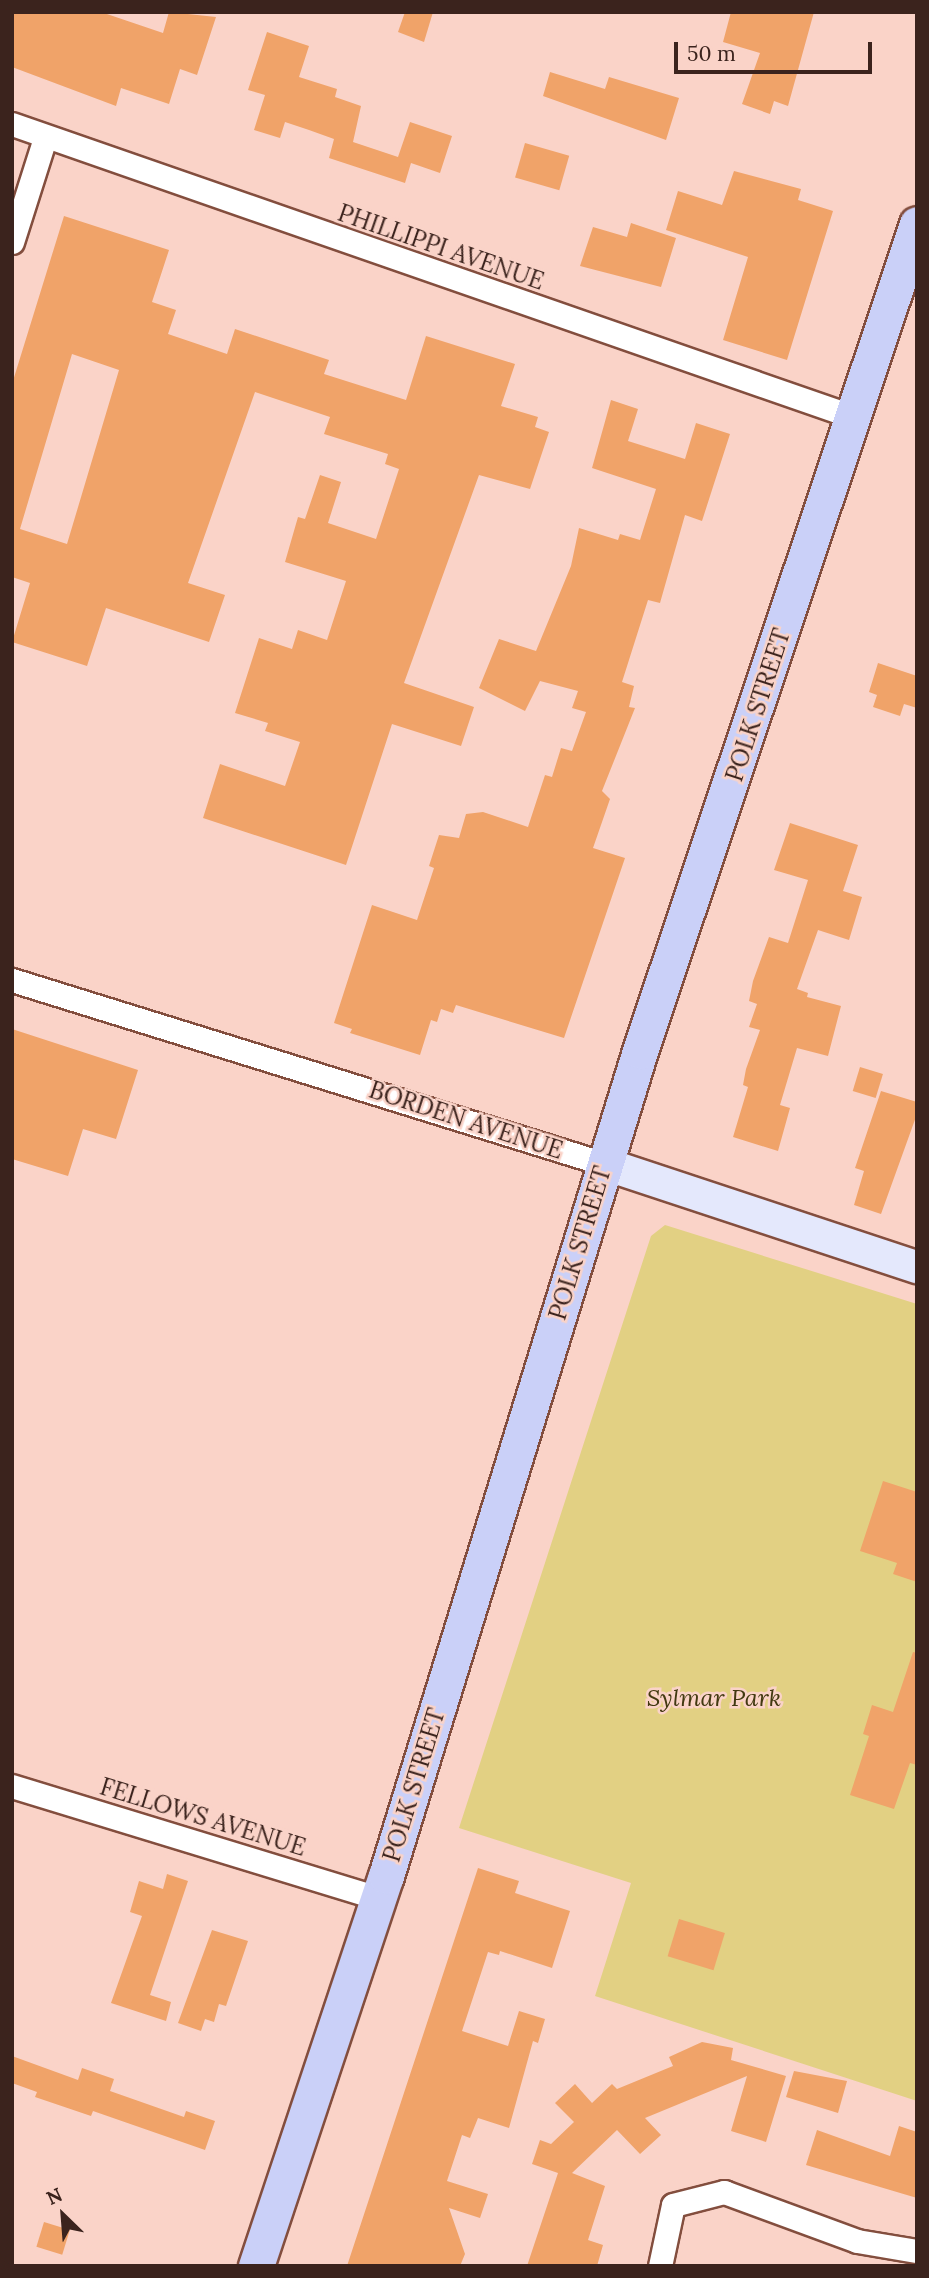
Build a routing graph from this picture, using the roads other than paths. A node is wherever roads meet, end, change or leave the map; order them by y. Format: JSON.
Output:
{"nodes":[{"id":1,"x":12,"y":124,"type":"edge"},
{"id":2,"x":46,"y":138,"type":"junction"},
{"id":3,"x":917,"y":224,"type":"edge"},
{"id":4,"x":12,"y":242,"type":"edge"},
{"id":5,"x":854,"y":418,"type":"junction"},
{"id":6,"x":12,"y":980,"type":"edge"},
{"id":7,"x":605,"y":1164,"type":"junction"},
{"id":8,"x":917,"y":1267,"type":"edge"},
{"id":9,"x":12,"y":1786,"type":"edge"},
{"id":10,"x":379,"y":1898,"type":"junction"},
{"id":11,"x":917,"y":2251,"type":"edge"},
{"id":12,"x":256,"y":2266,"type":"edge"},
{"id":13,"x":660,"y":2266,"type":"edge"}],
"edges":[{"from":1,"to":2,"type":"street","name":"PHILLIPPI AVENUE"},
{"from":2,"to":4,"type":"street"},
{"from":2,"to":5,"type":"street","name":"PHILLIPPI AVENUE"},
{"from":3,"to":5,"type":"main road","name":"POLK STREET"},
{"from":5,"to":7,"type":"main road","name":"POLK STREET"},
{"from":6,"to":7,"type":"street","name":"BORDEN AVENUE"},
{"from":7,"to":8,"type":"street","name":"BORDEN AVENUE"},
{"from":7,"to":10,"type":"main road","name":"POLK STREET"},
{"from":9,"to":10,"type":"street","name":"FELLOWS AVENUE"},
{"from":10,"to":12,"type":"main road","name":"POLK STREET"},
{"from":11,"to":13,"type":"street"}]}
